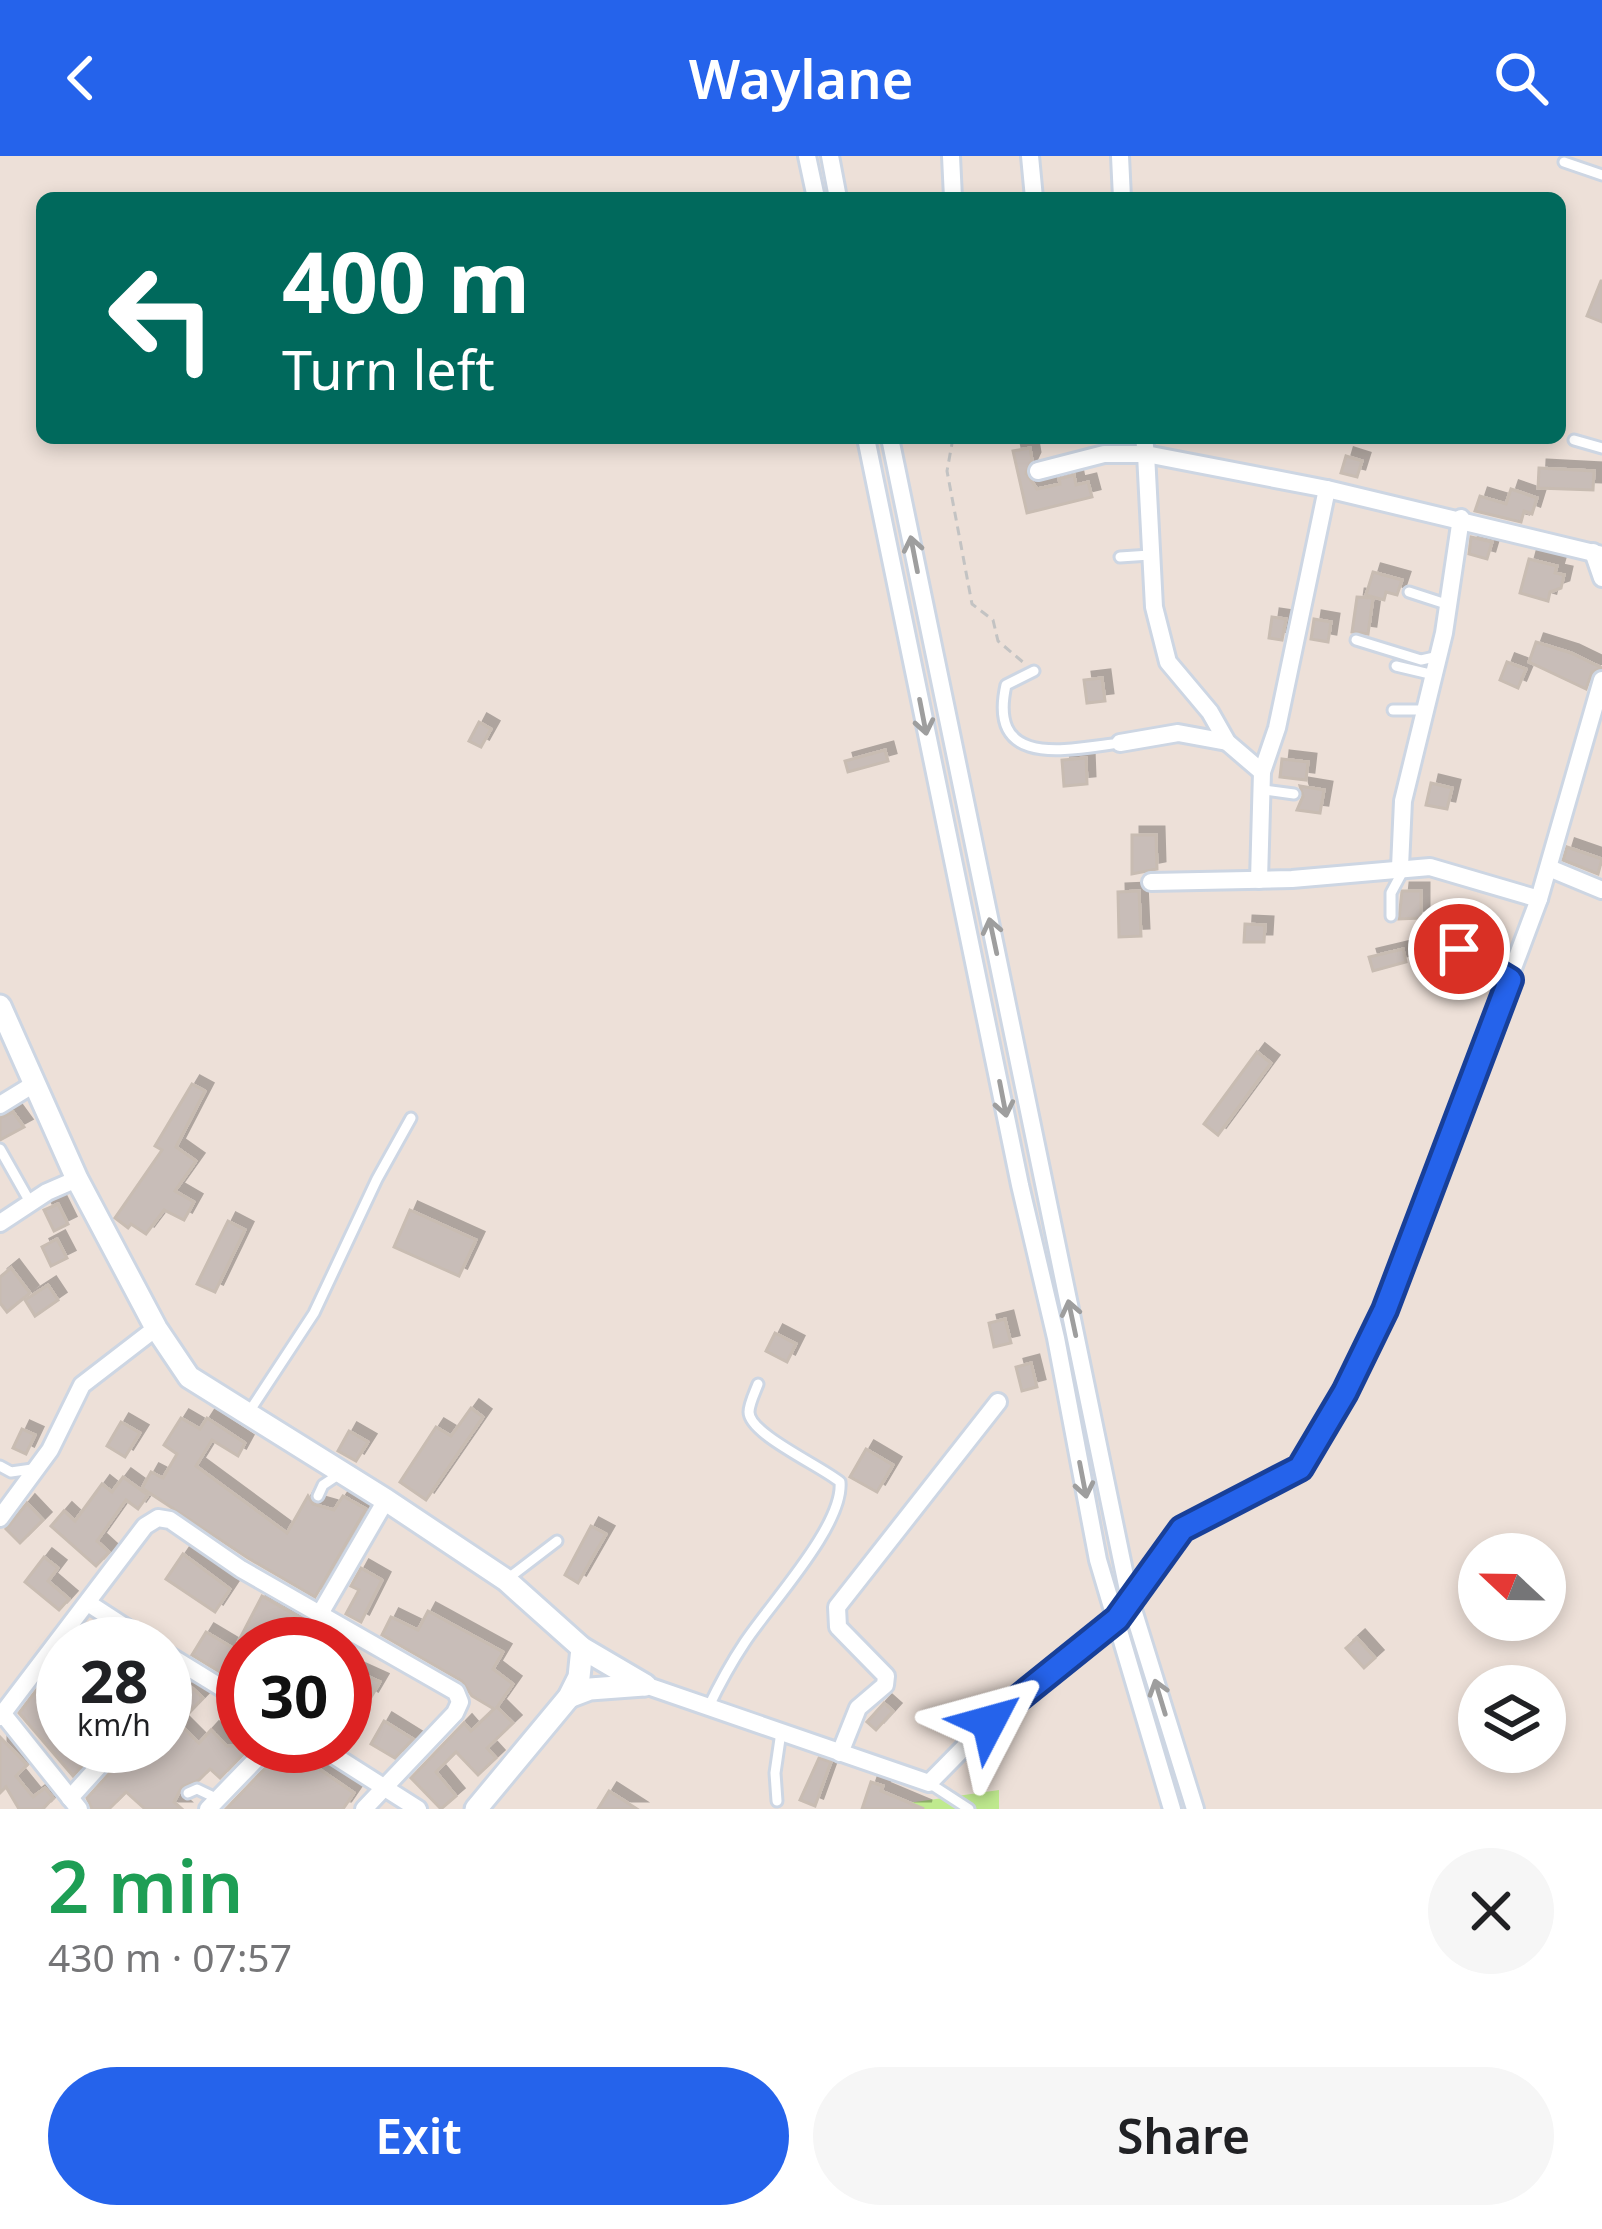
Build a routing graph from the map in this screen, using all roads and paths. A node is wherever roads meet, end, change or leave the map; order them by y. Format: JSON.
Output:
{"nodes":[{"id":1,"x":807,"y":156,"type":"edge"},
{"id":2,"x":830,"y":156,"type":"edge"},
{"id":3,"x":951,"y":156,"type":"edge"},
{"id":4,"x":1030,"y":156,"type":"edge"},
{"id":5,"x":1120,"y":156,"type":"edge"},
{"id":6,"x":1564,"y":162,"type":"dead end"},
{"id":7,"x":1602,"y":175,"type":"edge"},
{"id":8,"x":815,"y":192,"type":"edge"},
{"id":9,"x":837,"y":192,"type":"edge"},
{"id":10,"x":953,"y":192,"type":"edge"},
{"id":11,"x":1033,"y":192,"type":"edge"},
{"id":12,"x":1122,"y":192,"type":"edge"},
{"id":13,"x":1574,"y":440,"type":"dead end"},
{"id":14,"x":867,"y":444,"type":"edge"},
{"id":15,"x":891,"y":444,"type":"edge"},
{"id":16,"x":951,"y":444,"type":"edge"},
{"id":17,"x":1145,"y":446,"type":"edge"},
{"id":18,"x":1602,"y":448,"type":"edge"},
{"id":19,"x":1038,"y":471,"type":"dead end"},
{"id":20,"x":1327,"y":489,"type":"junction"},
{"id":21,"x":1461,"y":518,"type":"junction"},
{"id":22,"x":1597,"y":554,"type":"edge"},
{"id":23,"x":1150,"y":555,"type":"junction"},
{"id":24,"x":1120,"y":557,"type":"dead end"},
{"id":25,"x":1602,"y":578,"type":"edge"},
{"id":26,"x":1409,"y":592,"type":"dead end"},
{"id":27,"x":1449,"y":605,"type":"junction"},
{"id":28,"x":1356,"y":640,"type":"dead end"},
{"id":29,"x":1396,"y":666,"type":"dead end"},
{"id":30,"x":1436,"y":666,"type":"junction"},
{"id":31,"x":1034,"y":671,"type":"joint"},
{"id":32,"x":1602,"y":680,"type":"edge"},
{"id":33,"x":1394,"y":710,"type":"dead end"},
{"id":34,"x":1426,"y":710,"type":"junction"},
{"id":35,"x":1227,"y":742,"type":"junction"},
{"id":36,"x":1120,"y":743,"type":"joint"},
{"id":37,"x":1263,"y":781,"type":"junction"},
{"id":38,"x":1294,"y":794,"type":"dead end"},
{"id":39,"x":1403,"y":867,"type":"junction"},
{"id":40,"x":1549,"y":868,"type":"junction"},
{"id":41,"x":1259,"y":880,"type":"junction"},
{"id":42,"x":1151,"y":882,"type":"dead end"},
{"id":43,"x":1602,"y":890,"type":"edge"},
{"id":44,"x":1540,"y":899,"type":"junction"},
{"id":45,"x":1391,"y":916,"type":"dead end"},
{"id":46,"x":1459,"y":949,"type":"dead end"},
{"id":47,"x":1510,"y":980,"type":"junction"},
{"id":48,"x":0,"y":1006,"type":"edge"},
{"id":49,"x":34,"y":1084,"type":"junction"},
{"id":50,"x":0,"y":1105,"type":"edge"},
{"id":51,"x":411,"y":1118,"type":"dead end"},
{"id":52,"x":0,"y":1149,"type":"edge"},
{"id":53,"x":77,"y":1179,"type":"junction"},
{"id":54,"x":30,"y":1202,"type":"junction"},
{"id":55,"x":0,"y":1223,"type":"edge"},
{"id":56,"x":156,"y":1328,"type":"junction"},
{"id":57,"x":758,"y":1384,"type":"dead end"},
{"id":58,"x":998,"y":1402,"type":"dead end"},
{"id":59,"x":247,"y":1415,"type":"junction"},
{"id":60,"x":0,"y":1466,"type":"edge"},
{"id":61,"x":37,"y":1468,"type":"junction"},
{"id":62,"x":341,"y":1473,"type":"junction"},
{"id":63,"x":318,"y":1496,"type":"dead end"},
{"id":64,"x":386,"y":1500,"type":"junction"},
{"id":65,"x":0,"y":1518,"type":"edge"},
{"id":66,"x":557,"y":1541,"type":"dead end"},
{"id":67,"x":506,"y":1580,"type":"junction"},
{"id":68,"x":1130,"y":1600,"type":"junction"},
{"id":69,"x":88,"y":1603,"type":"junction"},
{"id":70,"x":321,"y":1612,"type":"junction"},
{"id":71,"x":110,"y":1617,"type":"edge"},
{"id":72,"x":1117,"y":1619,"type":"junction"},
{"id":73,"x":582,"y":1648,"type":"junction"},
{"id":74,"x":645,"y":1685,"type":"junction"},
{"id":75,"x":569,"y":1697,"type":"junction"},
{"id":76,"x":708,"y":1708,"type":"junction"},
{"id":77,"x":1,"y":1715,"type":"edge"},
{"id":78,"x":781,"y":1732,"type":"junction"},
{"id":79,"x":841,"y":1753,"type":"junction"},
{"id":80,"x":97,"y":1773,"type":"edge"},
{"id":81,"x":243,"y":1773,"type":"edge"},
{"id":82,"x":364,"y":1773,"type":"edge"},
{"id":83,"x":929,"y":1783,"type":"junction"},
{"id":84,"x":386,"y":1786,"type":"junction"},
{"id":85,"x":188,"y":1793,"type":"dead end"},
{"id":86,"x":777,"y":1801,"type":"dead end"},
{"id":87,"x":74,"y":1804,"type":"edge"},
{"id":88,"x":213,"y":1804,"type":"edge"},
{"id":89,"x":364,"y":1809,"type":"edge"},
{"id":90,"x":418,"y":1809,"type":"edge"},
{"id":91,"x":476,"y":1809,"type":"edge"},
{"id":92,"x":969,"y":1809,"type":"edge"},
{"id":93,"x":1172,"y":1809,"type":"edge"},
{"id":94,"x":1195,"y":1809,"type":"edge"}],
"edges":[{"from":1,"to":8,"type":"street"},
{"from":2,"to":9,"type":"street"},
{"from":3,"to":10,"type":"street"},
{"from":4,"to":11,"type":"street"},
{"from":5,"to":12,"type":"street"},
{"from":6,"to":7,"type":"lane"},
{"from":13,"to":18,"type":"lane"},
{"from":14,"to":72,"type":"street","one_way":true},
{"from":68,"to":15,"type":"street","one_way":true},
{"from":16,"to":31,"type":"path"},
{"from":17,"to":19,"type":"street"},
{"from":17,"to":20,"type":"street"},
{"from":17,"to":23,"type":"street"},
{"from":20,"to":21,"type":"street"},
{"from":20,"to":37,"type":"street"},
{"from":21,"to":22,"type":"street"},
{"from":21,"to":27,"type":"street"},
{"from":22,"to":25,"type":"street"},
{"from":23,"to":24,"type":"lane"},
{"from":23,"to":35,"type":"street"},
{"from":26,"to":27,"type":"lane"},
{"from":27,"to":30,"type":"street"},
{"from":28,"to":30,"type":"lane"},
{"from":29,"to":30,"type":"lane"},
{"from":30,"to":34,"type":"street"},
{"from":31,"to":36,"type":"lane"},
{"from":32,"to":40,"type":"street"},
{"from":33,"to":34,"type":"lane"},
{"from":34,"to":39,"type":"street"},
{"from":35,"to":36,"type":"street"},
{"from":35,"to":37,"type":"street"},
{"from":37,"to":38,"type":"lane"},
{"from":37,"to":41,"type":"street"},
{"from":39,"to":41,"type":"street"},
{"from":39,"to":44,"type":"street"},
{"from":39,"to":45,"type":"lane"},
{"from":40,"to":43,"type":"street"},
{"from":40,"to":44,"type":"street"},
{"from":41,"to":42,"type":"street"},
{"from":44,"to":47,"type":"street"},
{"from":46,"to":47,"type":"lane"},
{"from":47,"to":68,"type":"street"},
{"from":48,"to":49,"type":"street"},
{"from":49,"to":50,"type":"street"},
{"from":49,"to":53,"type":"street"},
{"from":51,"to":59,"type":"lane"},
{"from":52,"to":54,"type":"lane"},
{"from":53,"to":54,"type":"street"},
{"from":53,"to":56,"type":"street"},
{"from":54,"to":55,"type":"street"},
{"from":56,"to":59,"type":"street"},
{"from":56,"to":61,"type":"street"},
{"from":57,"to":76,"type":"lane"},
{"from":58,"to":79,"type":"street"},
{"from":59,"to":62,"type":"street"},
{"from":60,"to":61,"type":"lane"},
{"from":61,"to":65,"type":"street"},
{"from":62,"to":63,"type":"lane"},
{"from":62,"to":64,"type":"street"},
{"from":64,"to":67,"type":"street"},
{"from":64,"to":70,"type":"street"},
{"from":66,"to":67,"type":"lane"},
{"from":67,"to":73,"type":"street"},
{"from":68,"to":72,"type":"street"},
{"from":94,"to":68,"type":"street","one_way":true},
{"from":69,"to":70,"type":"street"},
{"from":69,"to":71,"type":"street"},
{"from":69,"to":77,"type":"street"},
{"from":70,"to":84,"type":"street"},
{"from":72,"to":83,"type":"street"},
{"from":72,"to":93,"type":"street"},
{"from":73,"to":74,"type":"street"},
{"from":73,"to":75,"type":"street"},
{"from":74,"to":75,"type":"street"},
{"from":74,"to":76,"type":"street"},
{"from":75,"to":91,"type":"street"},
{"from":76,"to":78,"type":"street"},
{"from":77,"to":87,"type":"street"},
{"from":78,"to":79,"type":"street"},
{"from":78,"to":86,"type":"lane"},
{"from":79,"to":83,"type":"street"},
{"from":80,"to":87,"type":"street"},
{"from":81,"to":88,"type":"street"},
{"from":82,"to":84,"type":"street"},
{"from":83,"to":92,"type":"lane"},
{"from":84,"to":89,"type":"street"},
{"from":84,"to":90,"type":"street"},
{"from":85,"to":88,"type":"lane"}]}
